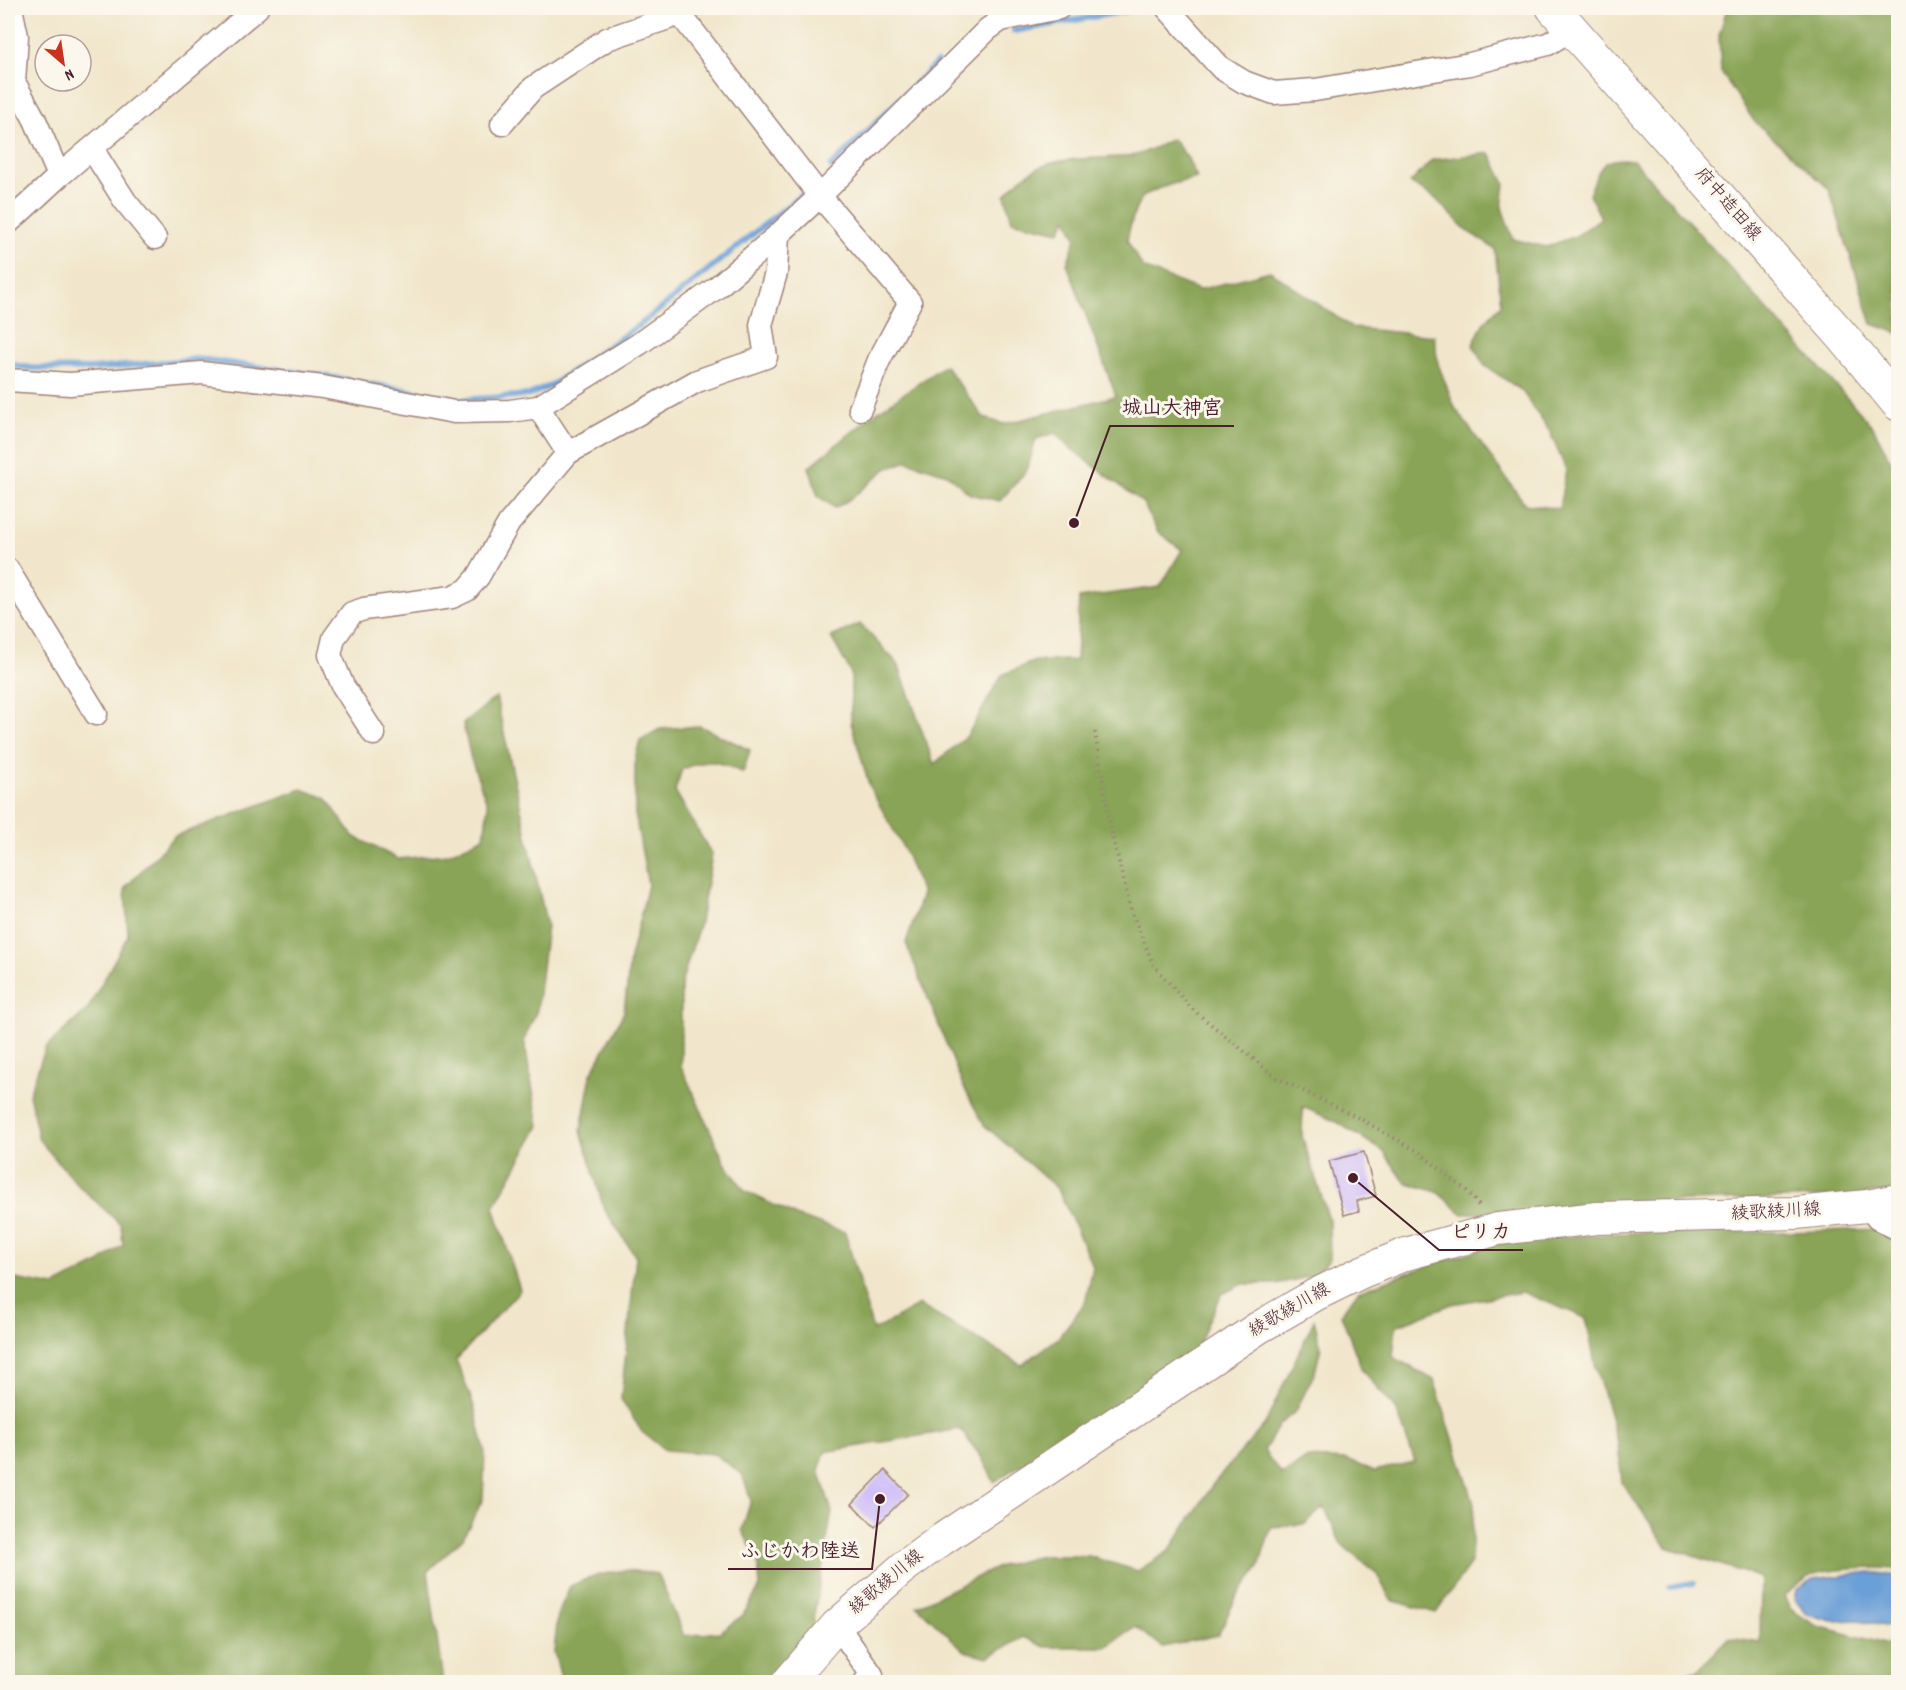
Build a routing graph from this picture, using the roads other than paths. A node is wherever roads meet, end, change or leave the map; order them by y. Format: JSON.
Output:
{"nodes":[{"id":1,"x":11,"y":8,"type":"edge"},
{"id":2,"x":257,"y":8,"type":"edge"},
{"id":3,"x":1059,"y":8,"type":"edge"},
{"id":4,"x":1167,"y":8,"type":"edge"},
{"id":5,"x":679,"y":11,"type":"edge"},
{"id":6,"x":1563,"y":18,"type":"edge"},
{"id":7,"x":11,"y":84,"type":"edge"},
{"id":8,"x":502,"y":124,"type":"dead end"},
{"id":9,"x":92,"y":148,"type":"junction"},
{"id":10,"x":58,"y":176,"type":"junction"},
{"id":11,"x":820,"y":196,"type":"junction"},
{"id":12,"x":8,"y":223,"type":"edge"},
{"id":13,"x":778,"y":235,"type":"junction"},
{"id":14,"x":155,"y":238,"type":"dead end"},
{"id":15,"x":8,"y":380,"type":"edge"},
{"id":16,"x":1899,"y":404,"type":"edge"},
{"id":17,"x":538,"y":407,"type":"junction"},
{"id":18,"x":860,"y":409,"type":"dead end"},
{"id":19,"x":568,"y":453,"type":"junction"},
{"id":20,"x":8,"y":570,"type":"edge"},
{"id":21,"x":96,"y":714,"type":"dead end"},
{"id":22,"x":374,"y":734,"type":"dead end"},
{"id":23,"x":1899,"y":1200,"type":"edge"},
{"id":24,"x":1867,"y":1206,"type":"junction"},
{"id":25,"x":1899,"y":1229,"type":"edge"},
{"id":26,"x":837,"y":1625,"type":"junction"},
{"id":27,"x":788,"y":1683,"type":"edge"},
{"id":28,"x":865,"y":1683,"type":"edge"}],
"edges":[{"from":1,"to":7,"type":"street"},
{"from":2,"to":9,"type":"street"},
{"from":3,"to":11,"type":"street"},
{"from":4,"to":6,"type":"street"},
{"from":5,"to":8,"type":"street"},
{"from":5,"to":11,"type":"street"},
{"from":6,"to":16,"type":"main road","name":"府中造田線"},
{"from":7,"to":10,"type":"street"},
{"from":9,"to":10,"type":"street"},
{"from":9,"to":14,"type":"street"},
{"from":10,"to":12,"type":"street"},
{"from":11,"to":13,"type":"street"},
{"from":11,"to":18,"type":"street"},
{"from":13,"to":17,"type":"street"},
{"from":13,"to":19,"type":"street"},
{"from":15,"to":17,"type":"street"},
{"from":17,"to":19,"type":"street"},
{"from":19,"to":22,"type":"street"},
{"from":20,"to":21,"type":"street"},
{"from":23,"to":24,"type":"main road","name":"綾歌綾川線"},
{"from":24,"to":25,"type":"street"},
{"from":24,"to":26,"type":"main road","name":"綾歌綾川線"},
{"from":26,"to":27,"type":"main road","name":"綾歌綾川線"},
{"from":26,"to":28,"type":"street"}]}
